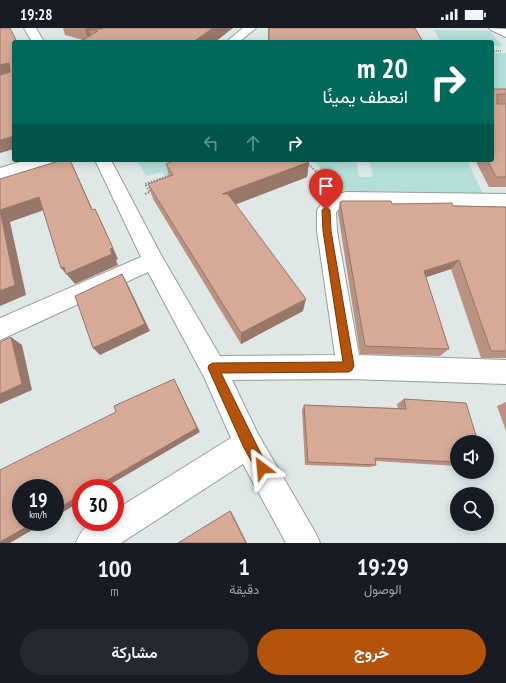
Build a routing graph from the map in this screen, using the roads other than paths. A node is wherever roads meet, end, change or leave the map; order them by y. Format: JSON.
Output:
{"nodes":[{"id":1,"x":30,"y":28,"type":"edge"},
{"id":2,"x":250,"y":28,"type":"edge"},
{"id":3,"x":495,"y":28,"type":"edge"},
{"id":4,"x":506,"y":33,"type":"edge"},
{"id":5,"x":37,"y":40,"type":"edge"},
{"id":6,"x":235,"y":40,"type":"edge"},
{"id":7,"x":39,"y":162,"type":"edge"},
{"id":8,"x":104,"y":162,"type":"edge"},
{"id":9,"x":0,"y":174,"type":"edge"},
{"id":10,"x":506,"y":201,"type":"edge"},
{"id":11,"x":153,"y":261,"type":"junction"},
{"id":12,"x":0,"y":329,"type":"edge"},
{"id":13,"x":349,"y":366,"type":"junction"},
{"id":14,"x":213,"y":368,"type":"junction"},
{"id":15,"x":506,"y":372,"type":"edge"},
{"id":16,"x":248,"y":444,"type":"junction"},
{"id":17,"x":92,"y":543,"type":"edge"},
{"id":18,"x":304,"y":543,"type":"edge"}],
"edges":[{"from":1,"to":5,"type":"street"},
{"from":2,"to":6,"type":"street"},
{"from":3,"to":4,"type":"street"},
{"from":7,"to":9,"type":"street"},
{"from":8,"to":11,"type":"street"},
{"from":10,"to":13,"type":"street"},
{"from":11,"to":12,"type":"street"},
{"from":11,"to":14,"type":"street"},
{"from":13,"to":14,"type":"street"},
{"from":13,"to":15,"type":"street"},
{"from":14,"to":16,"type":"street"},
{"from":16,"to":17,"type":"street"},
{"from":16,"to":18,"type":"street"}]}
